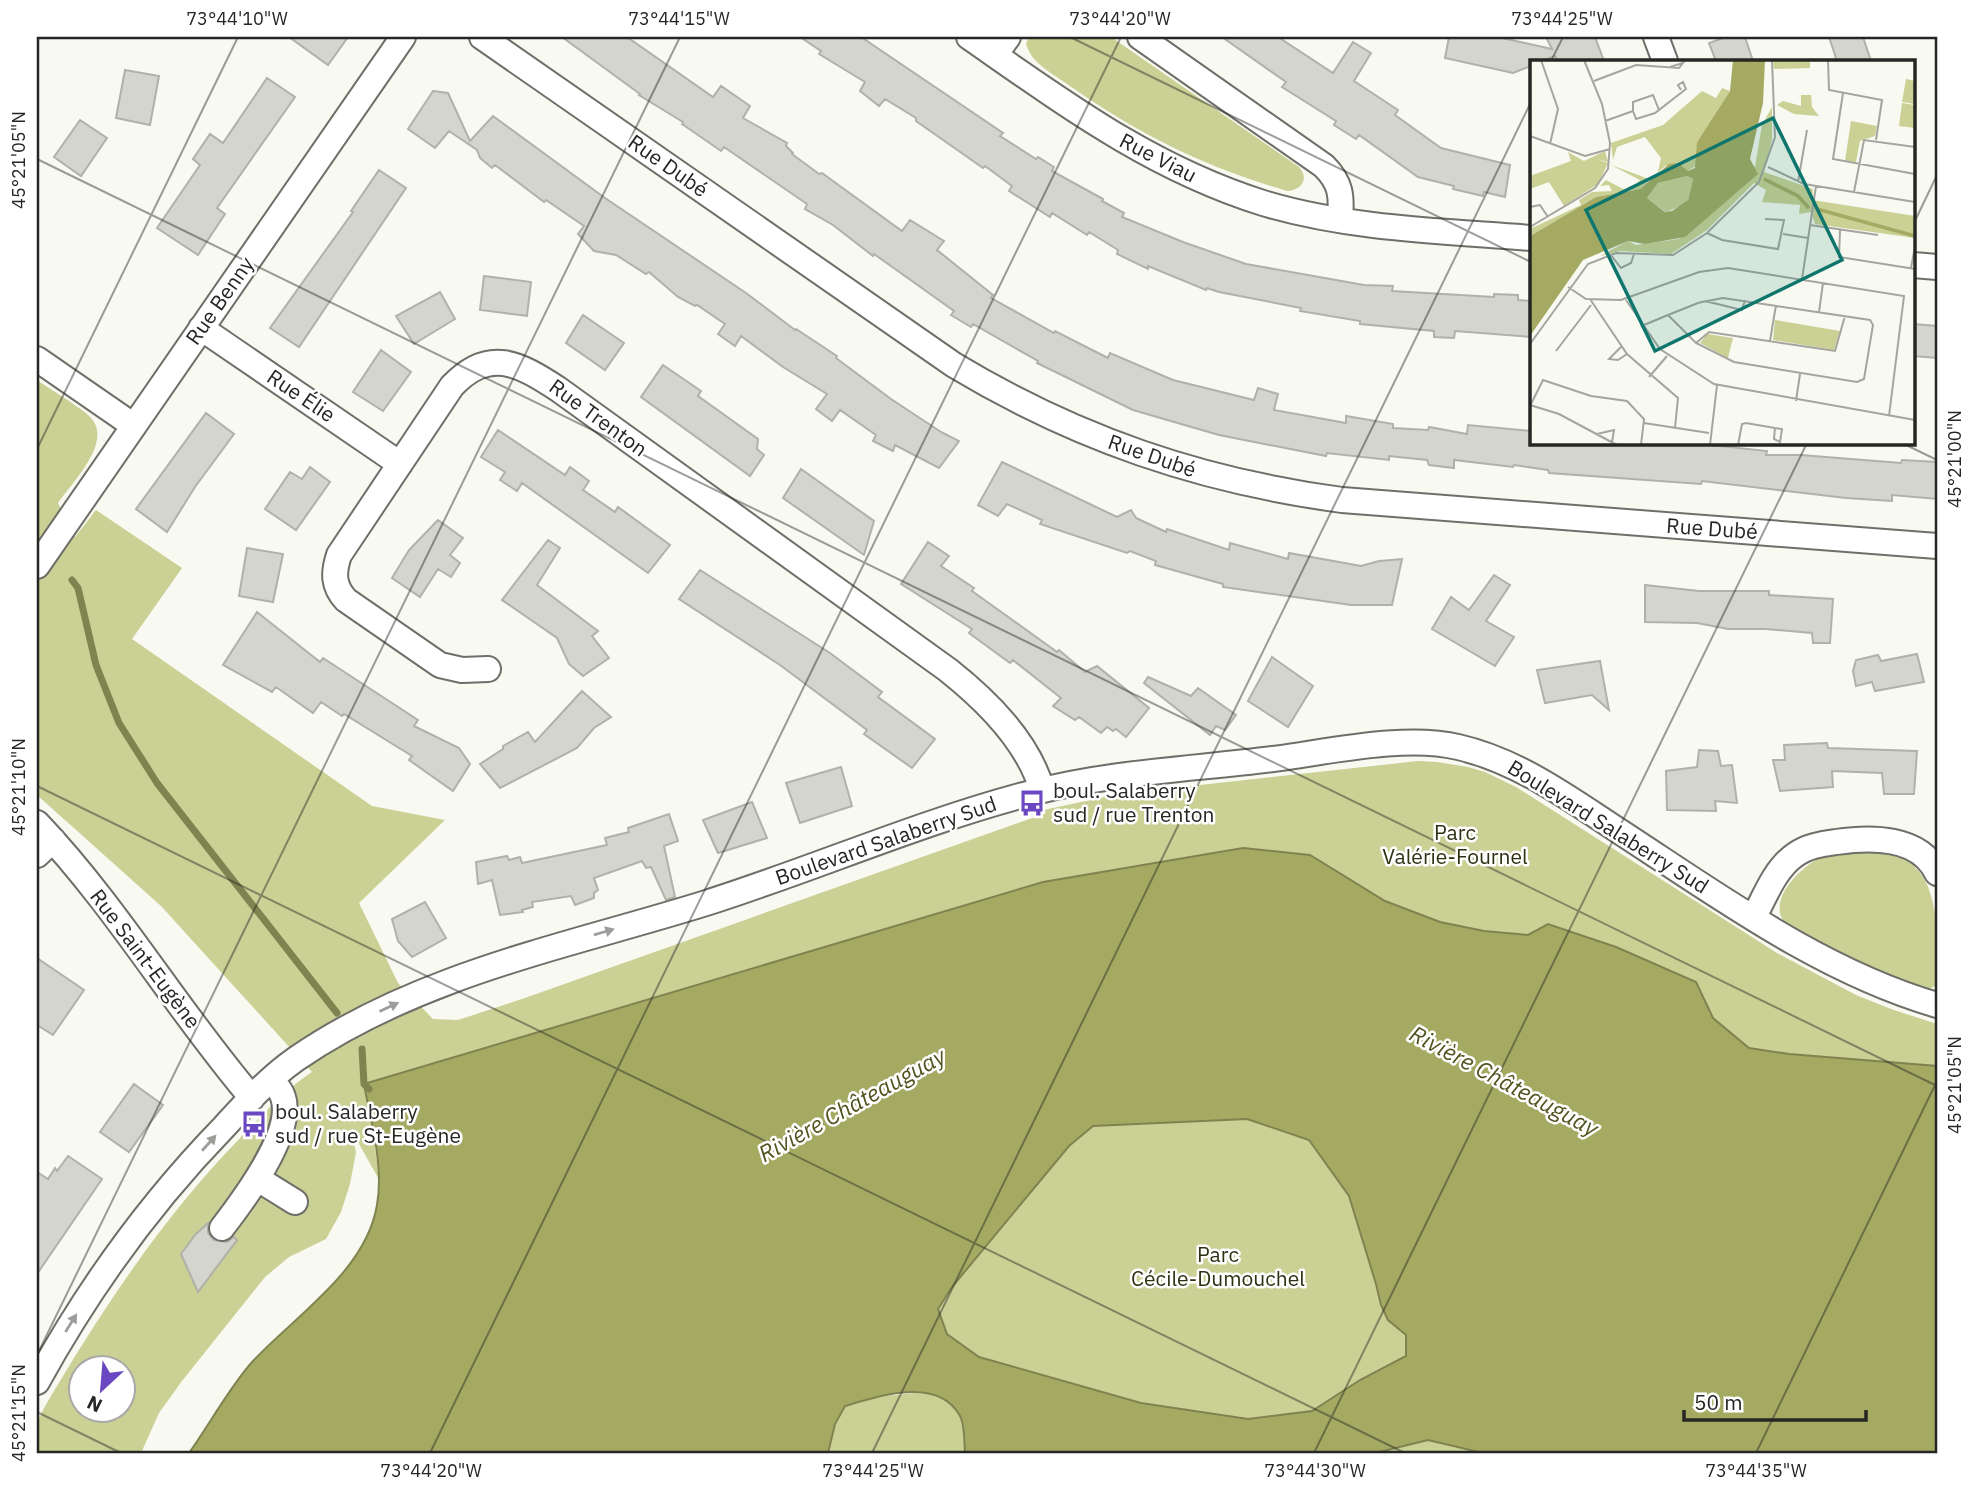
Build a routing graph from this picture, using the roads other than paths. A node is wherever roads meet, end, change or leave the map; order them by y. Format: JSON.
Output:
{"nodes":[{"id":1,"x":403,"y":37,"type":"edge"},
{"id":2,"x":482,"y":37,"type":"edge"},
{"id":3,"x":969,"y":37,"type":"edge"},
{"id":4,"x":1140,"y":37,"type":"edge"},
{"id":5,"x":1656,"y":37,"type":"edge"},
{"id":6,"x":1001,"y":46,"type":"edge"},
{"id":7,"x":1665,"y":60,"type":"edge"},
{"id":8,"x":1340,"y":219,"type":"junction"},
{"id":9,"x":1530,"y":237,"type":"edge"},
{"id":10,"x":1914,"y":265,"type":"edge"},
{"id":11,"x":1937,"y":267,"type":"edge"},
{"id":12,"x":201,"y":328,"type":"junction"},
{"id":13,"x":37,"y":359,"type":"edge"},
{"id":14,"x":134,"y":426,"type":"junction"},
{"id":15,"x":400,"y":464,"type":"junction"},
{"id":16,"x":1937,"y":547,"type":"edge"},
{"id":17,"x":37,"y":566,"type":"edge"},
{"id":18,"x":488,"y":668,"type":"dead end"},
{"id":19,"x":1042,"y":790,"type":"junction"},
{"id":20,"x":42,"y":840,"type":"edge"},
{"id":21,"x":1937,"y":873,"type":"edge"},
{"id":22,"x":1754,"y":918,"type":"junction"},
{"id":23,"x":1937,"y":1005,"type":"edge"},
{"id":24,"x":271,"y":1079,"type":"junction"},
{"id":25,"x":252,"y":1098,"type":"junction"},
{"id":26,"x":258,"y":1179,"type":"junction"},
{"id":27,"x":295,"y":1202,"type":"dead end"},
{"id":28,"x":222,"y":1228,"type":"dead end"},
{"id":29,"x":37,"y":1382,"type":"edge"}],
"edges":[{"from":1,"to":12,"type":"street","name":"Rue Benny"},
{"from":2,"to":16,"type":"street","name":"Rue Dubé"},
{"from":3,"to":6,"type":"street","name":"Rue Viau"},
{"from":4,"to":8,"type":"street"},
{"from":5,"to":7,"type":"street"},
{"from":6,"to":8,"type":"street","name":"Rue Viau"},
{"from":8,"to":9,"type":"street","name":"Rue Viau"},
{"from":10,"to":11,"type":"street"},
{"from":12,"to":14,"type":"street","name":"Rue Benny"},
{"from":12,"to":15,"type":"street","name":"Rue Élie"},
{"from":13,"to":14,"type":"street"},
{"from":14,"to":17,"type":"street","name":"Rue Benny"},
{"from":15,"to":18,"type":"street","name":"Rue Trenton"},
{"from":15,"to":19,"type":"street","name":"Rue Trenton"},
{"from":19,"to":22,"type":"street","name":"Boulevard Salaberry Sud"},
{"from":24,"to":19,"type":"street","name":"Boulevard Salaberry Sud","one_way":true},
{"from":20,"to":25,"type":"street","name":"Rue Saint-Eugène"},
{"from":21,"to":22,"type":"street"},
{"from":22,"to":23,"type":"street","name":"Boulevard Salaberry Sud"},
{"from":24,"to":25,"type":"street","name":"Boulevard Salaberry Sud"},
{"from":24,"to":26,"type":"street"},
{"from":29,"to":25,"type":"street","name":"Boulevard Salaberry Sud","one_way":true},
{"from":26,"to":27,"type":"street"},
{"from":26,"to":28,"type":"street"}]}
